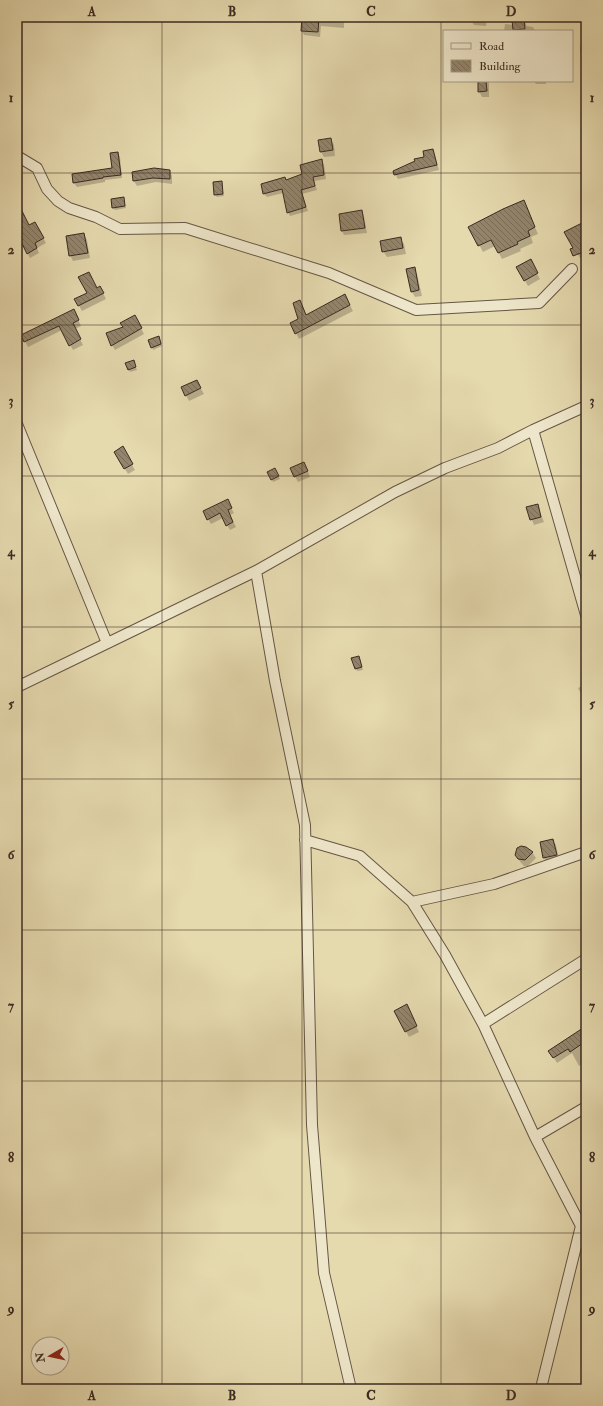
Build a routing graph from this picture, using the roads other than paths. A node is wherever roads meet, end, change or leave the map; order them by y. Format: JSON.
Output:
{"nodes":[{"id":1,"x":17,"y":156,"type":"edge"},
{"id":2,"x":572,"y":269,"type":"dead end"},
{"id":3,"x":586,"y":406,"type":"edge"},
{"id":4,"x":17,"y":424,"type":"edge"},
{"id":5,"x":533,"y":430,"type":"junction"},
{"id":6,"x":256,"y":571,"type":"junction"},
{"id":7,"x":586,"y":615,"type":"edge"},
{"id":8,"x":107,"y":644,"type":"junction"},
{"id":9,"x":17,"y":687,"type":"edge"},
{"id":10,"x":305,"y":840,"type":"junction"},
{"id":11,"x":586,"y":852,"type":"edge"},
{"id":12,"x":412,"y":902,"type":"junction"},
{"id":13,"x":586,"y":959,"type":"edge"},
{"id":14,"x":483,"y":1024,"type":"junction"},
{"id":15,"x":586,"y":1107,"type":"edge"},
{"id":16,"x":535,"y":1137,"type":"junction"},
{"id":17,"x":583,"y":1224,"type":"edge"},
{"id":18,"x":541,"y":1387,"type":"edge"},
{"id":19,"x":351,"y":1389,"type":"edge"}],
"edges":[{"from":1,"to":2,"type":"street"},
{"from":3,"to":5,"type":"street"},
{"from":4,"to":8,"type":"street"},
{"from":5,"to":6,"type":"street"},
{"from":5,"to":7,"type":"street"},
{"from":6,"to":8,"type":"street"},
{"from":6,"to":10,"type":"street"},
{"from":8,"to":9,"type":"street"},
{"from":10,"to":12,"type":"street"},
{"from":10,"to":19,"type":"street"},
{"from":11,"to":12,"type":"street"},
{"from":12,"to":14,"type":"street"},
{"from":13,"to":14,"type":"street"},
{"from":14,"to":16,"type":"street"},
{"from":15,"to":16,"type":"street"},
{"from":16,"to":17,"type":"street"},
{"from":17,"to":18,"type":"street"}]}
